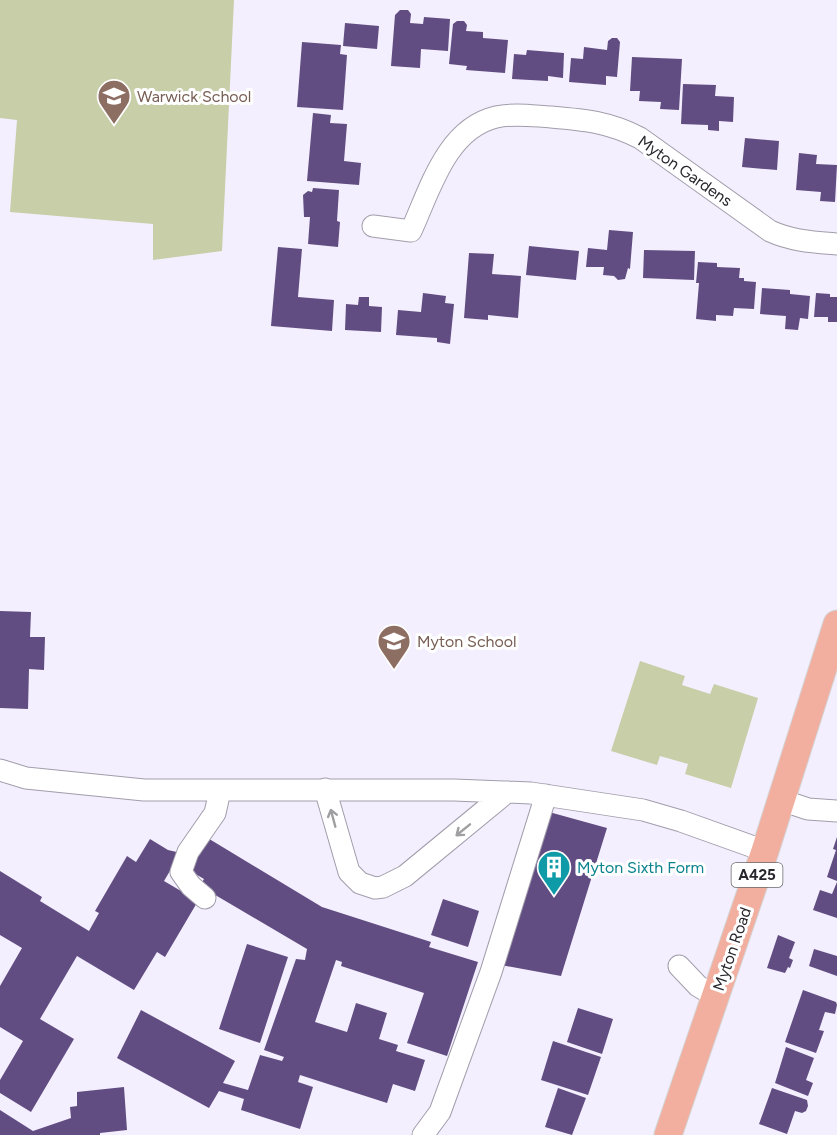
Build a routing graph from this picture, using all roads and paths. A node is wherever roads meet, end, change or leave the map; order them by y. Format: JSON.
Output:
{"nodes":[{"id":1,"x":374,"y":226,"type":"dead end"},
{"id":2,"x":837,"y":244,"type":"edge"},
{"id":3,"x":837,"y":624,"type":"edge"},
{"id":4,"x":0,"y":770,"type":"edge"},
{"id":5,"x":325,"y":789,"type":"junction"},
{"id":6,"x":220,"y":791,"type":"junction"},
{"id":7,"x":507,"y":792,"type":"junction"},
{"id":8,"x":546,"y":795,"type":"junction"},
{"id":9,"x":781,"y":800,"type":"junction"},
{"id":10,"x":837,"y":811,"type":"edge"},
{"id":11,"x":765,"y":851,"type":"junction"},
{"id":12,"x":205,"y":898,"type":"dead end"},
{"id":13,"x":679,"y":966,"type":"dead end"},
{"id":14,"x":716,"y":997,"type":"junction"},
{"id":15,"x":423,"y":1135,"type":"edge"},
{"id":16,"x":668,"y":1135,"type":"edge"}],
"edges":[{"from":1,"to":2,"type":"street","name":"Myton Gardens"},
{"from":3,"to":9,"type":"main road","name":"Myton Road","number":"A425"},
{"from":4,"to":6,"type":"street"},
{"from":5,"to":6,"type":"street"},
{"from":5,"to":7,"type":"street"},
{"from":7,"to":5,"type":"street","one_way":true},
{"from":6,"to":12,"type":"street"},
{"from":7,"to":8,"type":"street"},
{"from":8,"to":11,"type":"street"},
{"from":8,"to":15,"type":"street"},
{"from":9,"to":10,"type":"street"},
{"from":9,"to":11,"type":"main road","name":"Myton Road","number":"A425"},
{"from":11,"to":14,"type":"main road","name":"Myton Road","number":"A425"},
{"from":13,"to":14,"type":"street"},
{"from":14,"to":16,"type":"main road","name":"Myton Road","number":"A425"}]}
